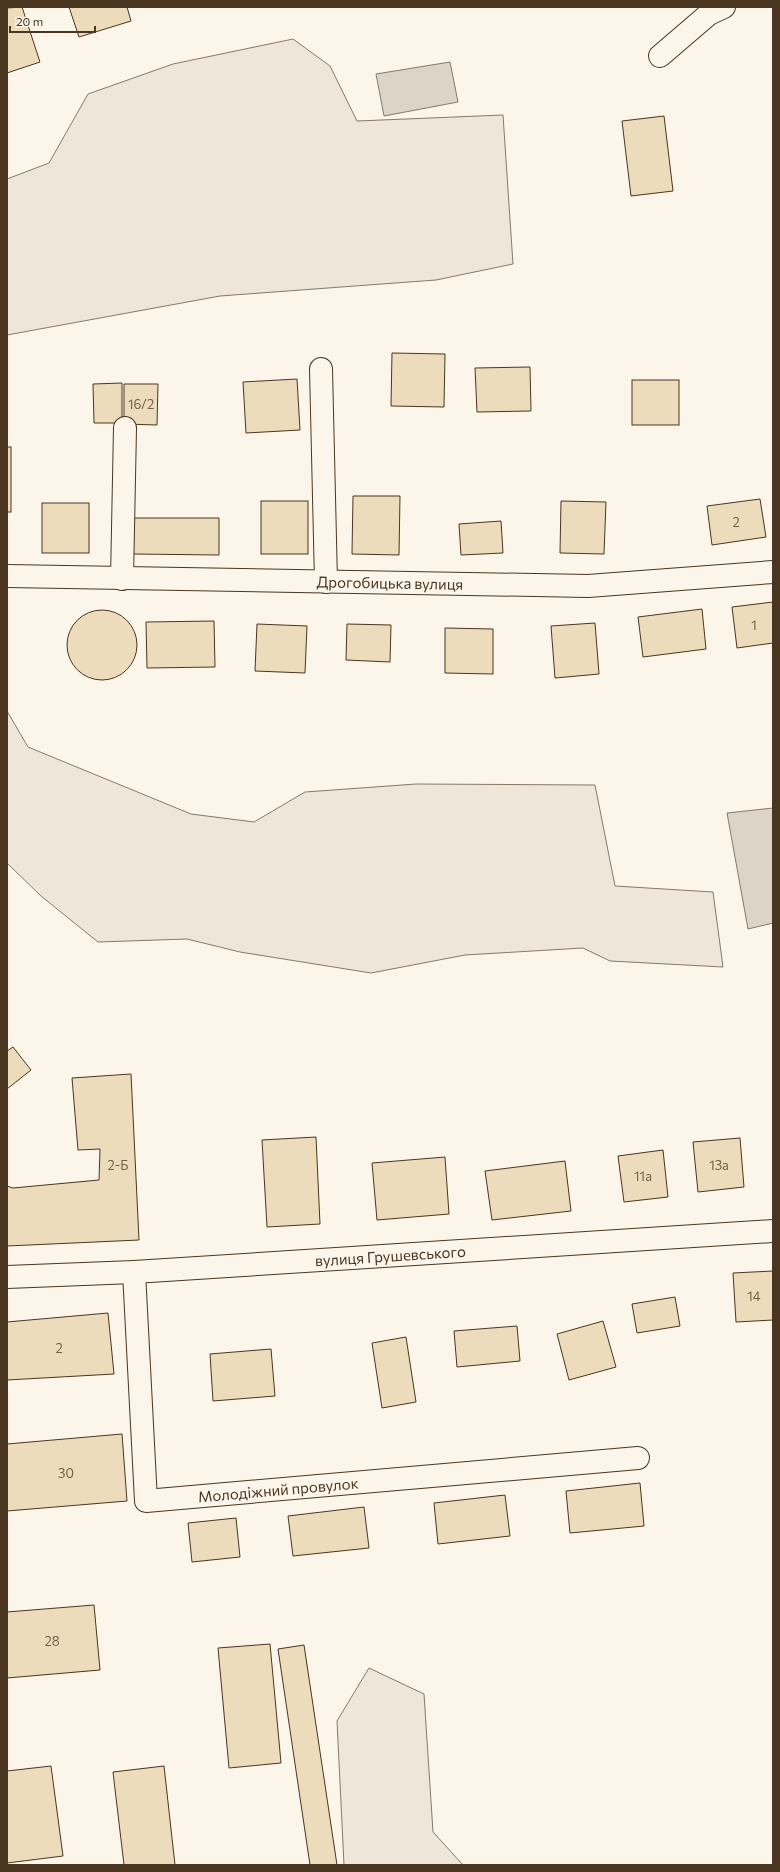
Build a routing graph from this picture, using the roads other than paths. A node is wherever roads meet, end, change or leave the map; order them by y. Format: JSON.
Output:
{"nodes":[{"id":1,"x":724,"y":7,"type":"edge"},
{"id":2,"x":660,"y":56,"type":"dead end"},
{"id":3,"x":321,"y":369,"type":"dead end"},
{"id":4,"x":125,"y":428,"type":"dead end"},
{"id":5,"x":773,"y":572,"type":"edge"},
{"id":6,"x":7,"y":576,"type":"edge"},
{"id":7,"x":122,"y":579,"type":"junction"},
{"id":8,"x":326,"y":582,"type":"junction"},
{"id":9,"x":773,"y":1232,"type":"edge"},
{"id":10,"x":134,"y":1272,"type":"junction"},
{"id":11,"x":7,"y":1277,"type":"edge"},
{"id":12,"x":638,"y":1458,"type":"dead end"}],
"edges":[{"from":1,"to":2,"type":"street"},
{"from":3,"to":8,"type":"street"},
{"from":4,"to":7,"type":"street"},
{"from":5,"to":8,"type":"street","name":"Дрогобицька вулиця"},
{"from":6,"to":7,"type":"street","name":"Дрогобицька вулиця"},
{"from":7,"to":8,"type":"street","name":"Дрогобицька вулиця"},
{"from":9,"to":10,"type":"street","name":"вулиця Грушевського"},
{"from":10,"to":11,"type":"street","name":"вулиця Грушевського"},
{"from":10,"to":12,"type":"street","name":"Молодіжний провулок"}]}
